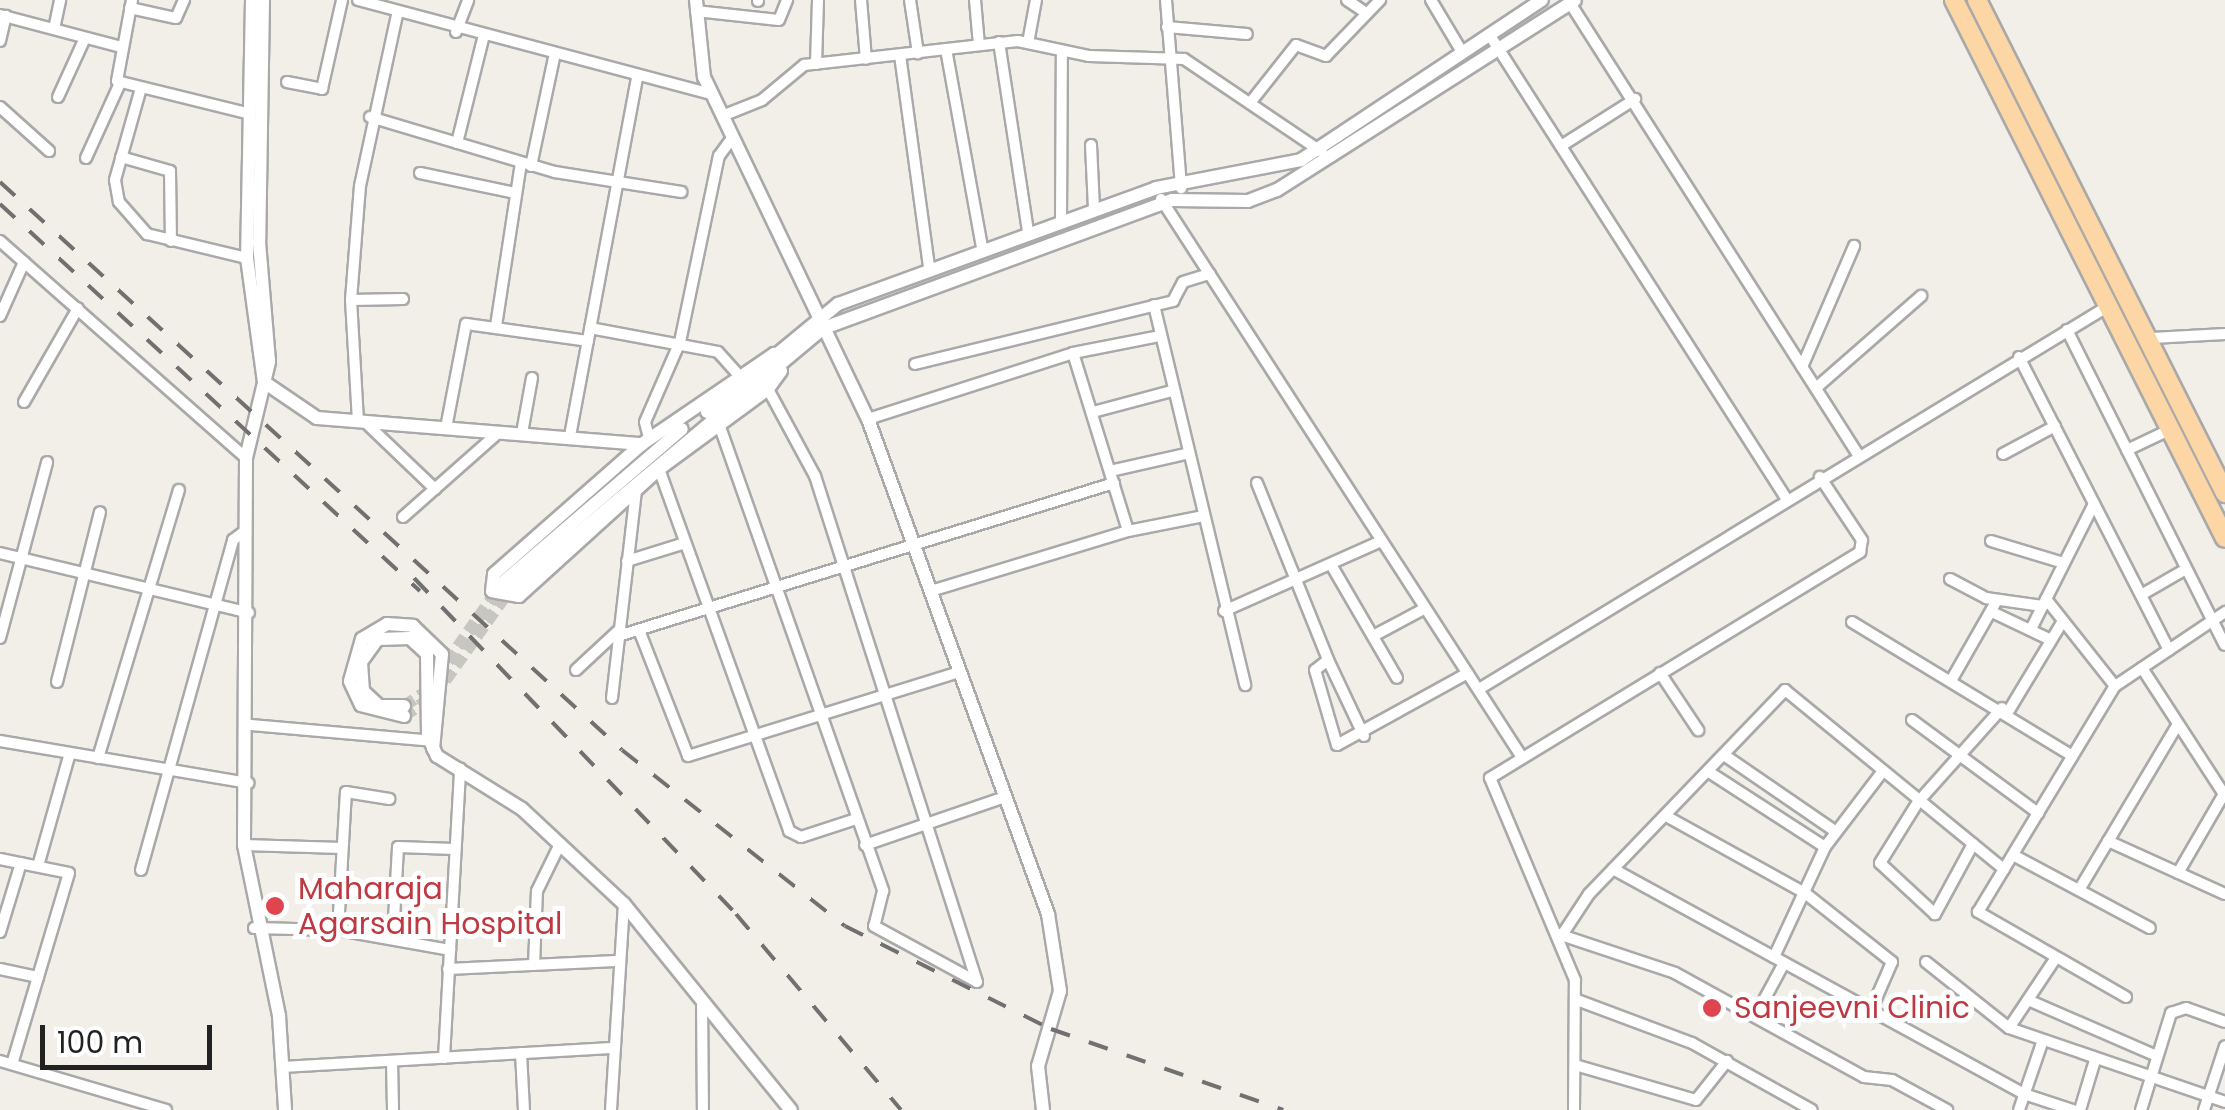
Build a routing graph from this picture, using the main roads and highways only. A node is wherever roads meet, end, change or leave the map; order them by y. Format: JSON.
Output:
{"nodes":[{"id":1,"x":1954,"y":0,"type":"edge"},
{"id":2,"x":1978,"y":0,"type":"edge"},
{"id":3,"x":2225,"y":493,"type":"edge"},
{"id":4,"x":2225,"y":538,"type":"edge"}],
"edges":[{"from":1,"to":4,"type":"main road"},
{"from":2,"to":3,"type":"main road"}]}
